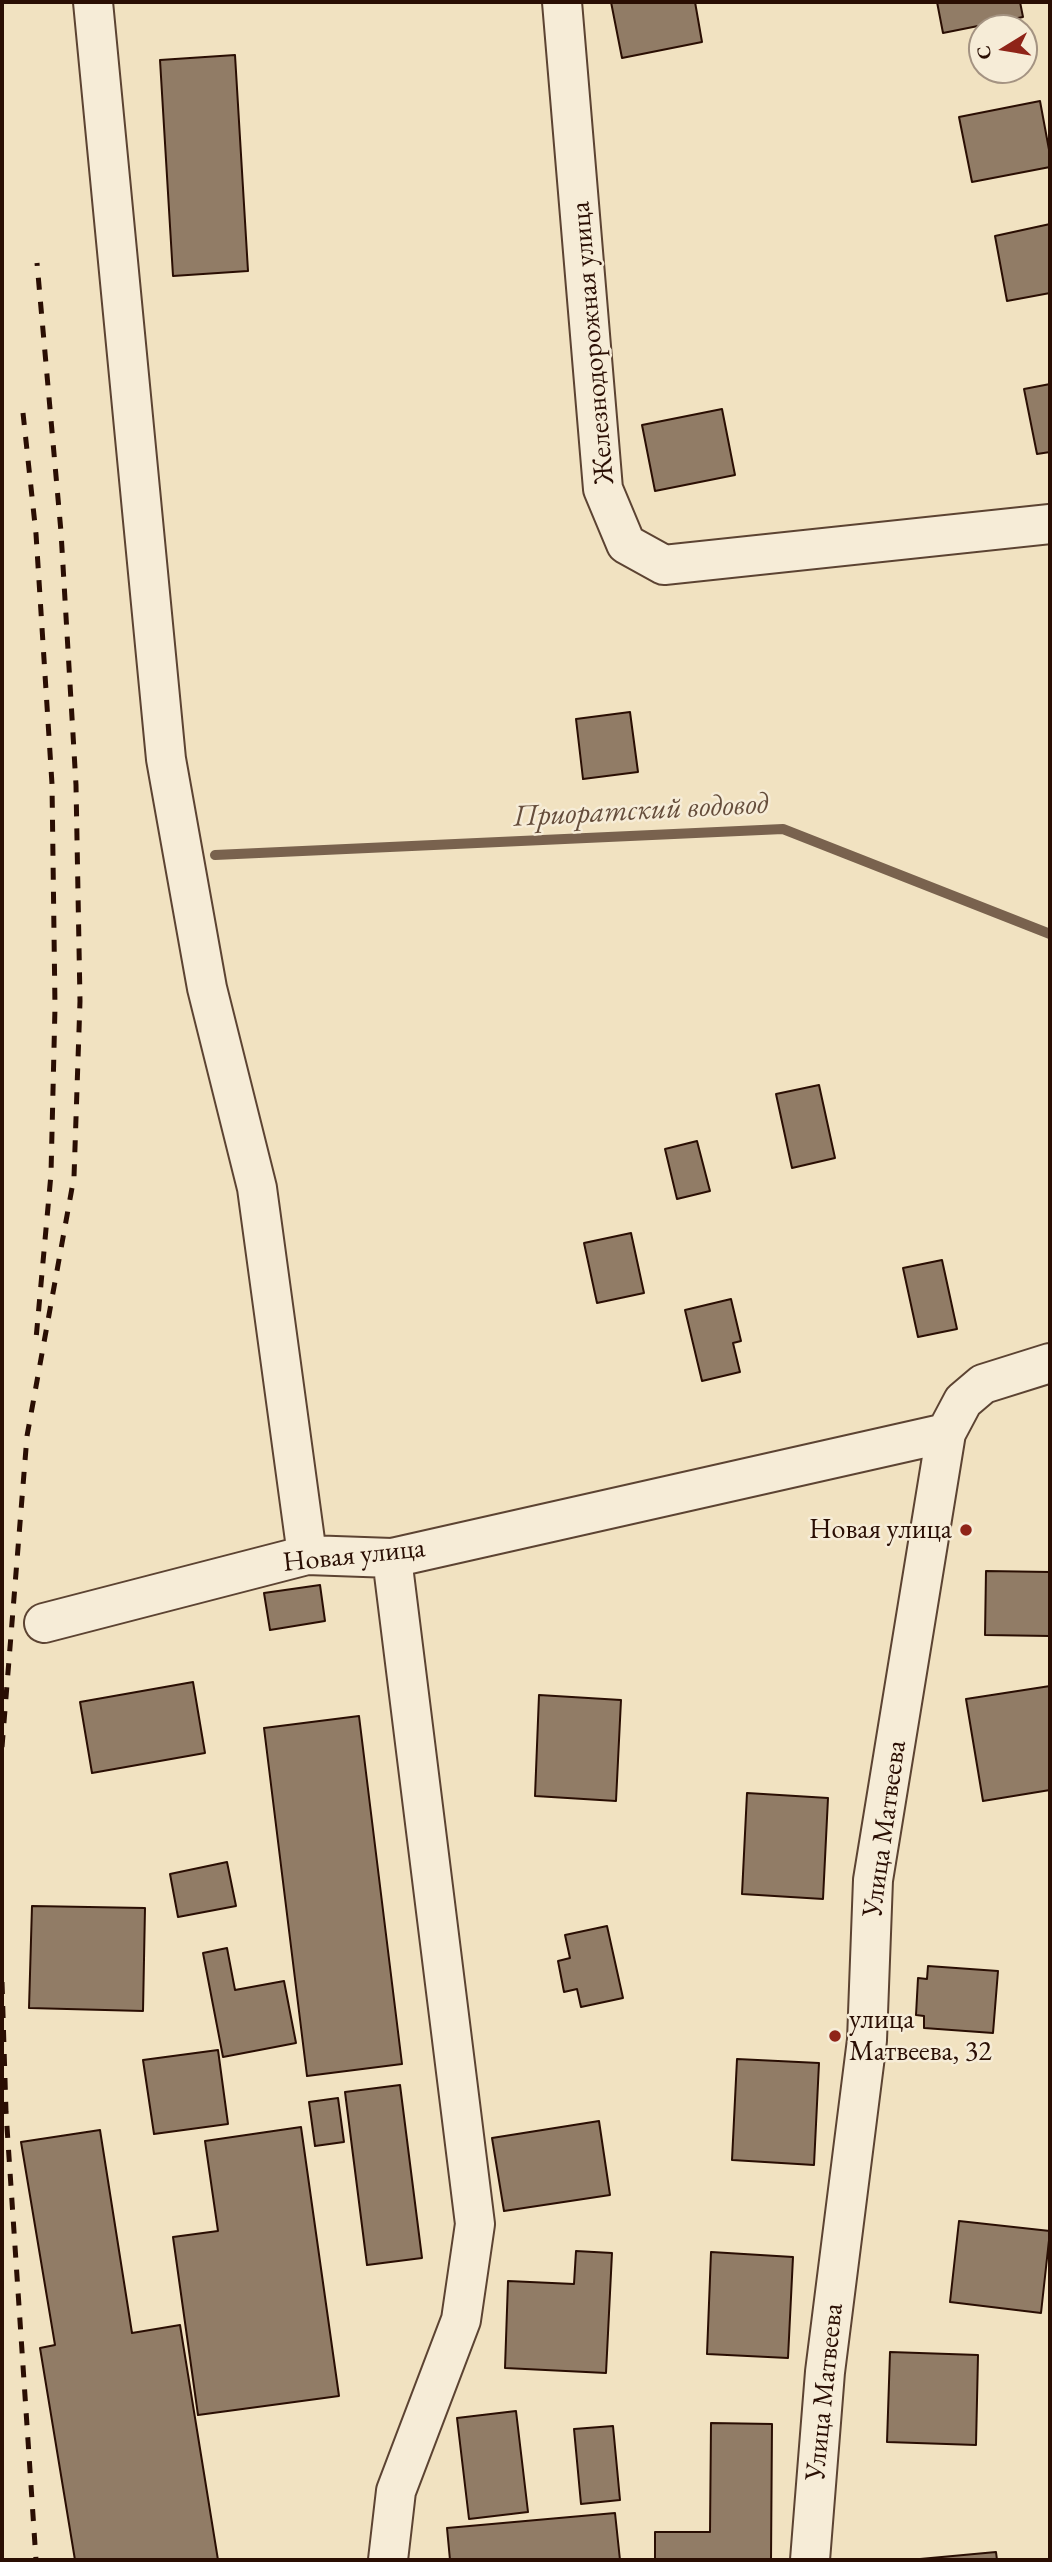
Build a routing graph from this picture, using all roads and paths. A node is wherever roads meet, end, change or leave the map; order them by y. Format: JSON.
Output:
{"nodes":[{"id":1,"x":93,"y":2,"type":"edge"},
{"id":2,"x":562,"y":2,"type":"edge"},
{"id":3,"x":1050,"y":524,"type":"edge"},
{"id":4,"x":1050,"y":1363,"type":"edge"},
{"id":5,"x":946,"y":1433,"type":"junction"},
{"id":6,"x":307,"y":1555,"type":"junction"},
{"id":7,"x":392,"y":1558,"type":"junction"},
{"id":8,"x":44,"y":1623,"type":"dead end"},
{"id":9,"x":388,"y":2560,"type":"edge"},
{"id":10,"x":810,"y":2560,"type":"edge"}],
"edges":[{"from":1,"to":6,"type":"street"},
{"from":2,"to":3,"type":"street","name":"Железнодорожная улица"},
{"from":4,"to":5,"type":"street"},
{"from":5,"to":7,"type":"street","name":"Новая улица"},
{"from":5,"to":10,"type":"street","name":"Улица Матвеева"},
{"from":6,"to":7,"type":"street","name":"Новая улица"},
{"from":6,"to":8,"type":"street","name":"Новая улица"},
{"from":7,"to":9,"type":"street"}]}
